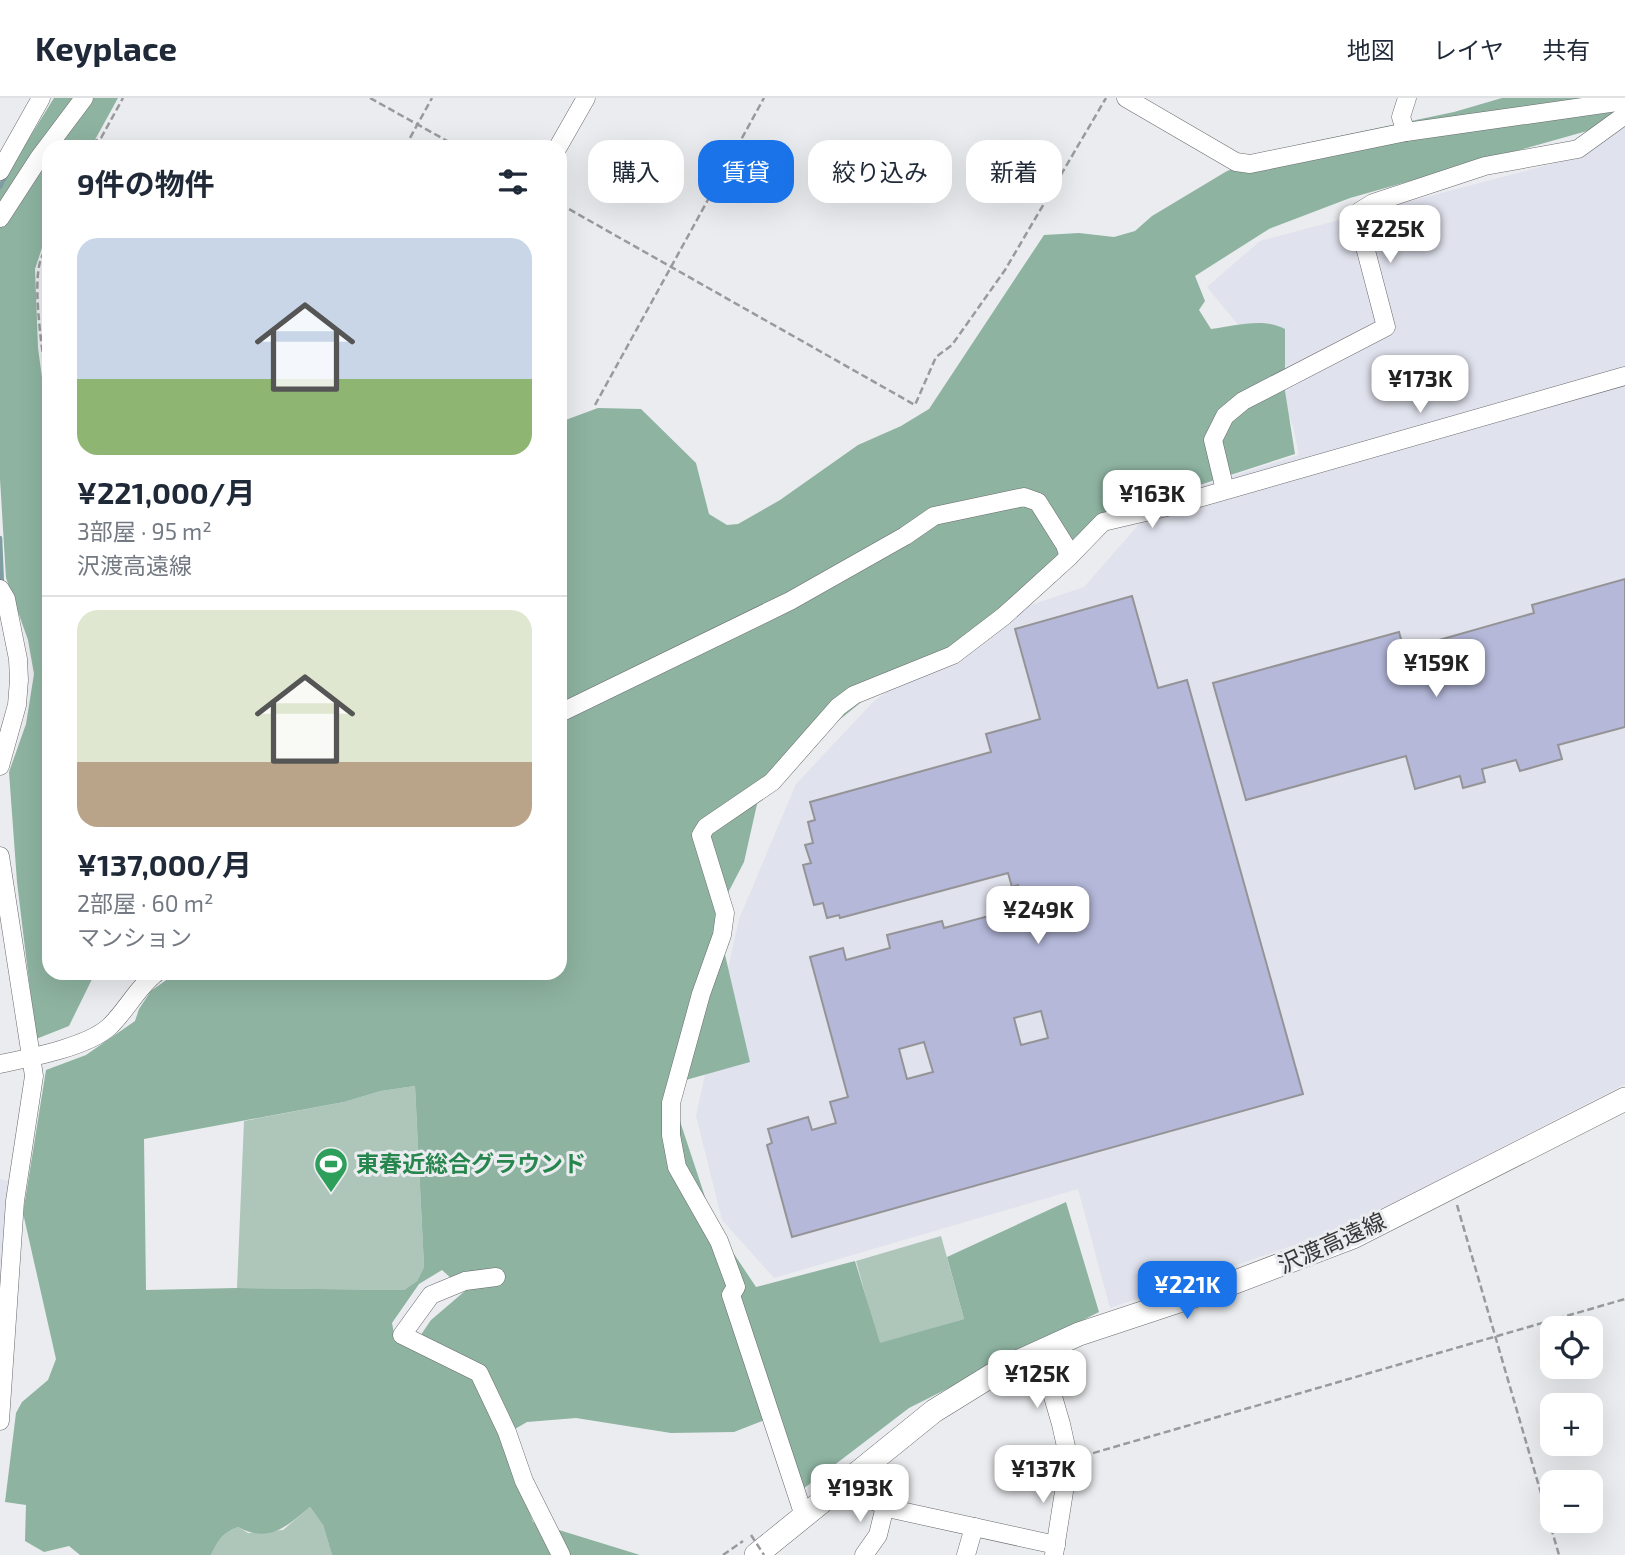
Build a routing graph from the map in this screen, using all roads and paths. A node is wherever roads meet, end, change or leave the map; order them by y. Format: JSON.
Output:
{"nodes":[{"id":1,"x":41,"y":98,"type":"edge"},
{"id":2,"x":84,"y":98,"type":"edge"},
{"id":3,"x":123,"y":98,"type":"edge"},
{"id":4,"x":370,"y":98,"type":"edge"},
{"id":5,"x":432,"y":98,"type":"edge"},
{"id":6,"x":586,"y":98,"type":"edge"},
{"id":7,"x":764,"y":98,"type":"edge"},
{"id":8,"x":1105,"y":98,"type":"edge"},
{"id":9,"x":1126,"y":98,"type":"edge"},
{"id":10,"x":1407,"y":98,"type":"edge"},
{"id":11,"x":1625,"y":100,"type":"edge"},
{"id":12,"x":1625,"y":115,"type":"edge"},
{"id":13,"x":418,"y":124,"type":"junction"},
{"id":14,"x":1406,"y":132,"type":"junction"},
{"id":15,"x":52,"y":140,"type":"edge"},
{"id":16,"x":96,"y":140,"type":"edge"},
{"id":17,"x":408,"y":140,"type":"edge"},
{"id":18,"x":446,"y":140,"type":"edge"},
{"id":19,"x":562,"y":140,"type":"edge"},
{"id":20,"x":42,"y":154,"type":"edge"},
{"id":21,"x":0,"y":171,"type":"edge"},
{"id":22,"x":567,"y":208,"type":"edge"},
{"id":23,"x":0,"y":218,"type":"edge"},
{"id":24,"x":42,"y":258,"type":"edge"},
{"id":25,"x":671,"y":267,"type":"junction"},
{"id":26,"x":42,"y":329,"type":"edge"},
{"id":27,"x":1625,"y":376,"type":"edge"},
{"id":28,"x":595,"y":405,"type":"dead end"},
{"id":29,"x":1225,"y":490,"type":"junction"},
{"id":30,"x":1069,"y":557,"type":"junction"},
{"id":31,"x":1,"y":591,"type":"edge"},
{"id":32,"x":567,"y":710,"type":"edge"},
{"id":33,"x":3,"y":748,"type":"edge"},
{"id":34,"x":0,"y":766,"type":"edge"},
{"id":35,"x":0,"y":856,"type":"edge"},
{"id":36,"x":150,"y":980,"type":"edge"},
{"id":37,"x":32,"y":1058,"type":"junction"},
{"id":38,"x":0,"y":1064,"type":"edge"},
{"id":39,"x":1625,"y":1099,"type":"edge"},
{"id":40,"x":1452,"y":1188,"type":"junction"},
{"id":41,"x":496,"y":1277,"type":"dead end"},
{"id":42,"x":1625,"y":1300,"type":"edge"},
{"id":43,"x":1495,"y":1338,"type":"junction"},
{"id":44,"x":1040,"y":1352,"type":"junction"},
{"id":45,"x":0,"y":1421,"type":"edge"},
{"id":46,"x":1069,"y":1460,"type":"junction"},
{"id":47,"x":841,"y":1486,"type":"junction"},
{"id":48,"x":884,"y":1506,"type":"junction"},
{"id":49,"x":804,"y":1516,"type":"junction"},
{"id":50,"x":974,"y":1527,"type":"junction"},
{"id":51,"x":1055,"y":1550,"type":"edge"},
{"id":52,"x":561,"y":1555,"type":"edge"},
{"id":53,"x":723,"y":1555,"type":"edge"},
{"id":54,"x":756,"y":1555,"type":"edge"},
{"id":55,"x":764,"y":1555,"type":"edge"},
{"id":56,"x":864,"y":1555,"type":"edge"},
{"id":57,"x":966,"y":1555,"type":"edge"},
{"id":58,"x":1559,"y":1555,"type":"edge"}],
"edges":[{"from":1,"to":21,"type":"street"},
{"from":2,"to":15,"type":"street"},
{"from":3,"to":16,"type":"path"},
{"from":4,"to":13,"type":"path"},
{"from":5,"to":13,"type":"path"},
{"from":6,"to":19,"type":"street"},
{"from":7,"to":25,"type":"path"},
{"from":8,"to":25,"type":"path"},
{"from":9,"to":14,"type":"street"},
{"from":10,"to":14,"type":"street"},
{"from":11,"to":14,"type":"street"},
{"from":12,"to":29,"type":"street"},
{"from":13,"to":17,"type":"path"},
{"from":13,"to":18,"type":"path"},
{"from":20,"to":23,"type":"street"},
{"from":22,"to":25,"type":"path"},
{"from":24,"to":26,"type":"path"},
{"from":25,"to":28,"type":"path"},
{"from":27,"to":29,"type":"street"},
{"from":29,"to":30,"type":"street"},
{"from":30,"to":32,"type":"street"},
{"from":30,"to":49,"type":"street"},
{"from":31,"to":33,"type":"street"},
{"from":33,"to":34,"type":"street"},
{"from":35,"to":37,"type":"street"},
{"from":36,"to":37,"type":"street"},
{"from":37,"to":38,"type":"street"},
{"from":37,"to":45,"type":"street"},
{"from":39,"to":40,"type":"main road","name":"沢渡高遠線"},
{"from":40,"to":43,"type":"path"},
{"from":40,"to":44,"type":"main road","name":"沢渡高遠線"},
{"from":41,"to":52,"type":"street"},
{"from":42,"to":43,"type":"path"},
{"from":43,"to":46,"type":"path"},
{"from":43,"to":58,"type":"path"},
{"from":44,"to":46,"type":"street"},
{"from":44,"to":47,"type":"main road","name":"沢渡高遠線"},
{"from":46,"to":51,"type":"street"},
{"from":47,"to":48,"type":"street"},
{"from":47,"to":49,"type":"main road","name":"沢渡高遠線"},
{"from":48,"to":50,"type":"street"},
{"from":48,"to":56,"type":"street"},
{"from":49,"to":54,"type":"main road","name":"沢渡高遠線"},
{"from":50,"to":51,"type":"street"},
{"from":50,"to":57,"type":"street"},
{"from":53,"to":55,"type":"path","bridge":true}]}
